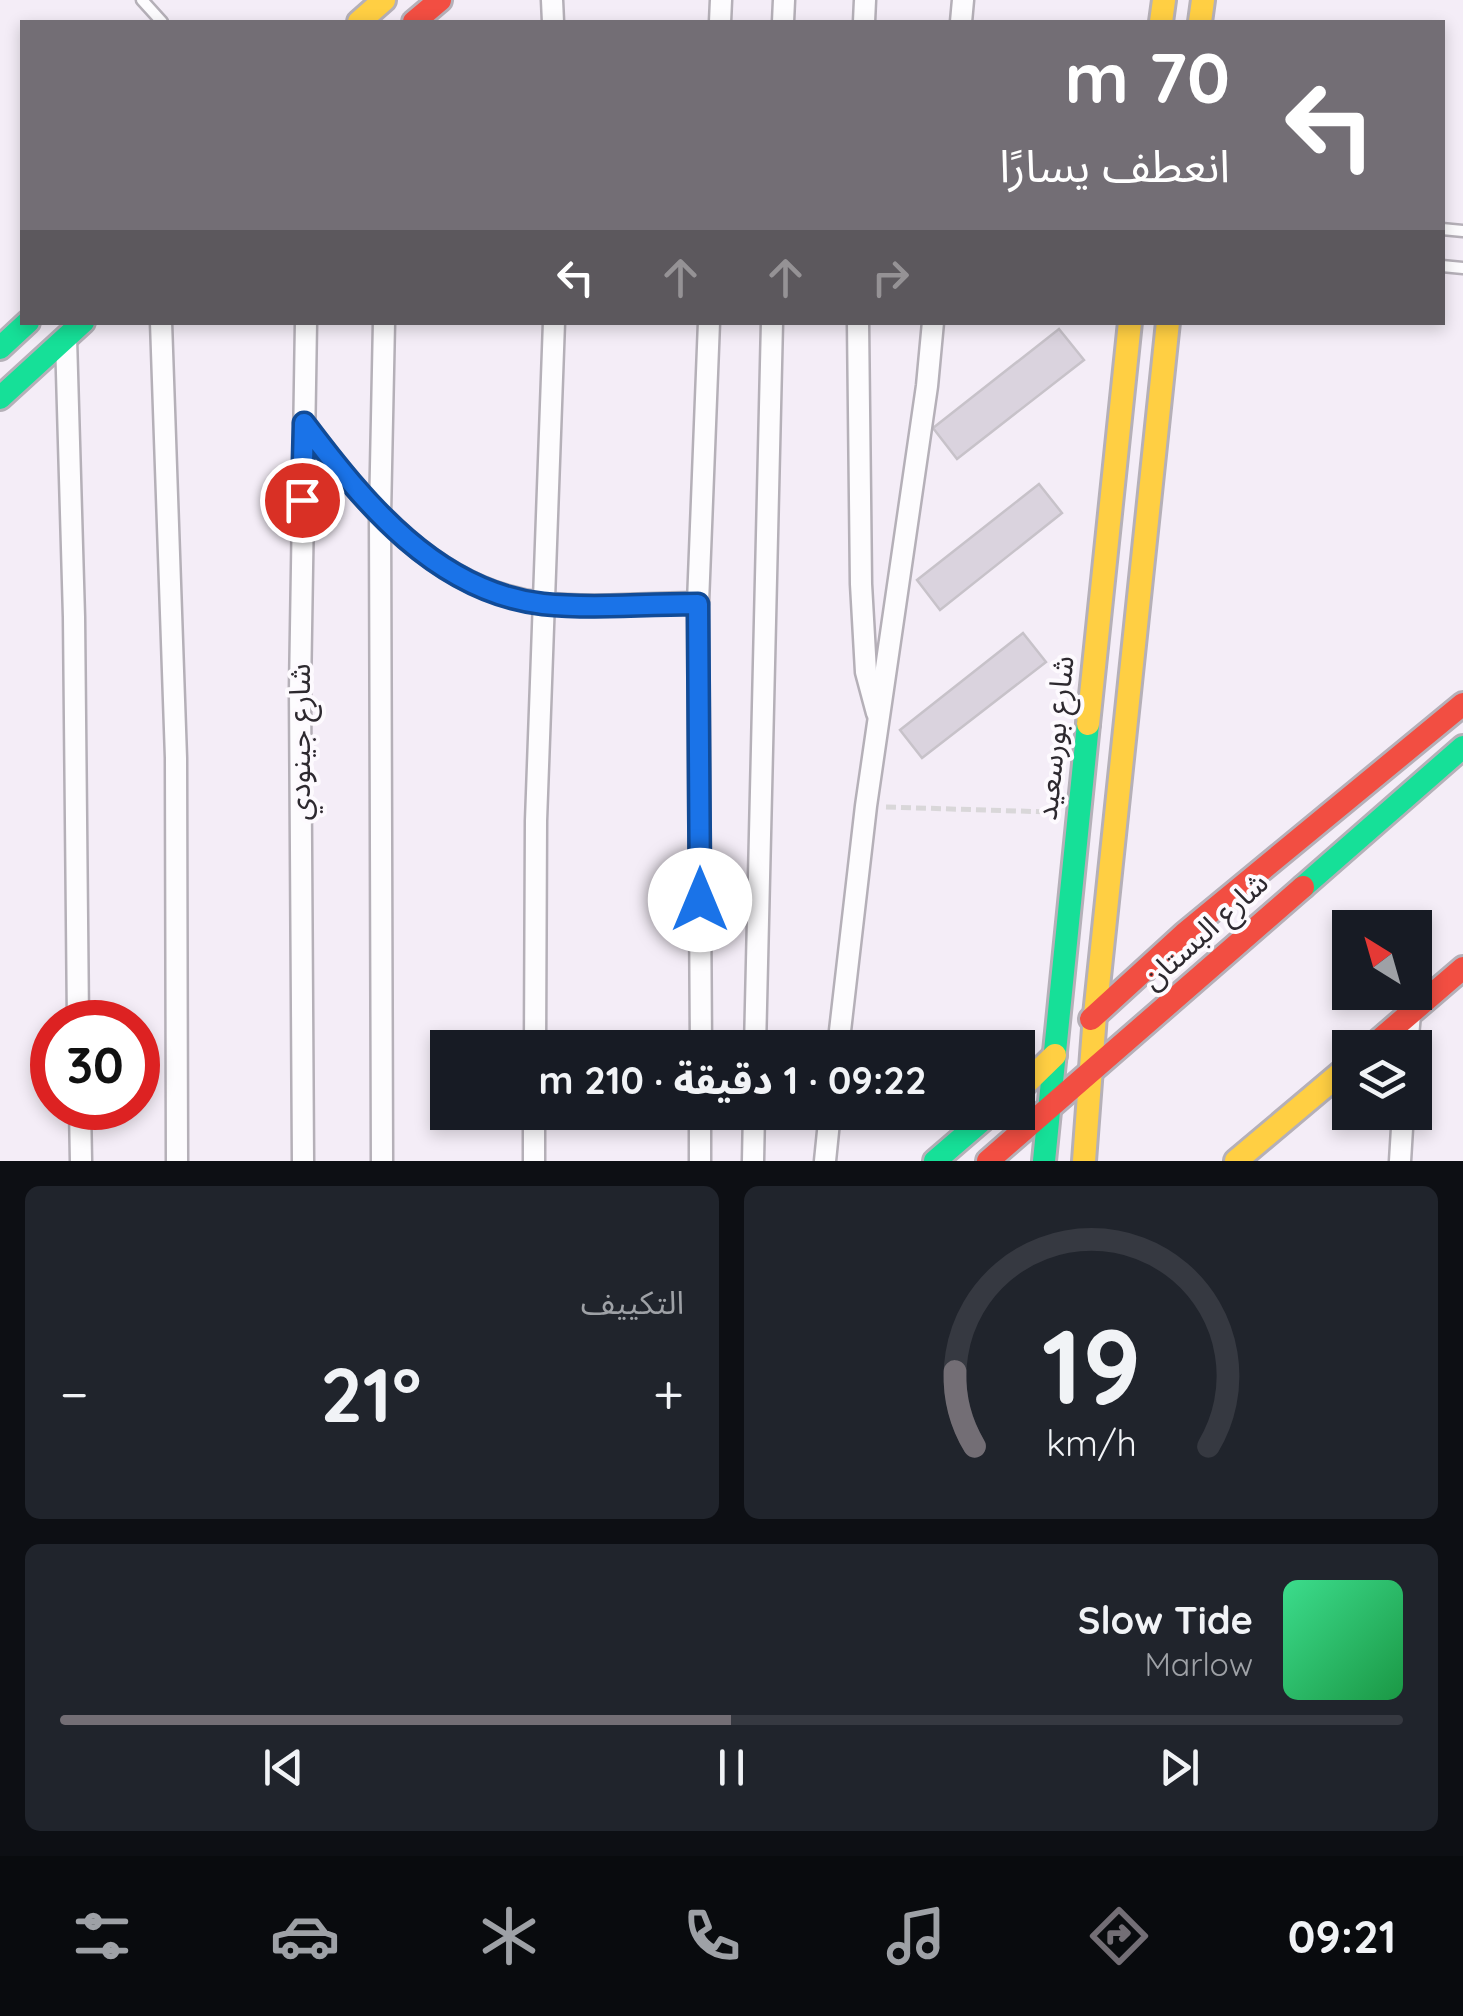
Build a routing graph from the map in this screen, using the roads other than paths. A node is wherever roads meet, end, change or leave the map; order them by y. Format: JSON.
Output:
{"nodes":[{"id":1,"x":142,"y":0,"type":"edge"},
{"id":2,"x":384,"y":0,"type":"edge"},
{"id":3,"x":440,"y":0,"type":"edge"},
{"id":4,"x":160,"y":20,"type":"edge"},
{"id":5,"x":361,"y":20,"type":"edge"},
{"id":6,"x":416,"y":20,"type":"edge"},
{"id":7,"x":25,"y":325,"type":"edge"},
{"id":8,"x":161,"y":325,"type":"edge"},
{"id":9,"x":306,"y":325,"type":"edge"},
{"id":10,"x":384,"y":325,"type":"edge"},
{"id":11,"x":554,"y":325,"type":"edge"},
{"id":12,"x":709,"y":325,"type":"edge"},
{"id":13,"x":772,"y":325,"type":"edge"},
{"id":14,"x":858,"y":325,"type":"edge"},
{"id":15,"x":933,"y":325,"type":"edge"},
{"id":16,"x":1130,"y":325,"type":"edge"},
{"id":17,"x":1168,"y":325,"type":"edge"},
{"id":18,"x":75,"y":330,"type":"edge"},
{"id":19,"x":0,"y":348,"type":"edge"},
{"id":20,"x":0,"y":398,"type":"edge"},
{"id":21,"x":304,"y":423,"type":"junction"},
{"id":22,"x":380,"y":515,"type":"junction"},
{"id":23,"x":542,"y":604,"type":"junction"},
{"id":24,"x":698,"y":604,"type":"junction"},
{"id":25,"x":1463,"y":704,"type":"edge"},
{"id":26,"x":879,"y":720,"type":"junction"},
{"id":27,"x":1463,"y":746,"type":"edge"},
{"id":28,"x":1463,"y":968,"type":"edge"},
{"id":29,"x":78,"y":1000,"type":"edge"},
{"id":30,"x":1410,"y":1014,"type":"junction"},
{"id":31,"x":1095,"y":1015,"type":"junction"},
{"id":32,"x":535,"y":1030,"type":"edge"},
{"id":33,"x":700,"y":1030,"type":"edge"},
{"id":34,"x":755,"y":1030,"type":"edge"},
{"id":35,"x":840,"y":1030,"type":"edge"},
{"id":36,"x":1391,"y":1030,"type":"edge"},
{"id":37,"x":1409,"y":1030,"type":"edge"},
{"id":38,"x":1052,"y":1059,"type":"junction"},
{"id":39,"x":1035,"y":1075,"type":"edge"},
{"id":40,"x":1089,"y":1076,"type":"junction"},
{"id":41,"x":1332,"y":1080,"type":"edge"},
{"id":42,"x":1047,"y":1112,"type":"junction"},
{"id":43,"x":80,"y":1130,"type":"edge"},
{"id":44,"x":534,"y":1130,"type":"edge"},
{"id":45,"x":700,"y":1130,"type":"edge"},
{"id":46,"x":754,"y":1130,"type":"edge"},
{"id":47,"x":828,"y":1130,"type":"edge"},
{"id":48,"x":971,"y":1130,"type":"edge"},
{"id":49,"x":1402,"y":1130,"type":"edge"},
{"id":50,"x":1242,"y":1158,"type":"edge"},
{"id":51,"x":81,"y":1161,"type":"edge"},
{"id":52,"x":177,"y":1161,"type":"edge"},
{"id":53,"x":303,"y":1161,"type":"edge"},
{"id":54,"x":382,"y":1161,"type":"edge"},
{"id":55,"x":534,"y":1161,"type":"edge"},
{"id":56,"x":700,"y":1161,"type":"edge"},
{"id":57,"x":753,"y":1161,"type":"edge"},
{"id":58,"x":824,"y":1161,"type":"edge"},
{"id":59,"x":935,"y":1161,"type":"edge"},
{"id":60,"x":988,"y":1161,"type":"edge"},
{"id":61,"x":1044,"y":1161,"type":"edge"},
{"id":62,"x":1084,"y":1161,"type":"edge"},
{"id":63,"x":1400,"y":1161,"type":"edge"}],
"edges":[{"from":1,"to":4,"type":"lane"},
{"from":2,"to":5,"type":"main road"},
{"from":3,"to":6,"type":"main road"},
{"from":7,"to":19,"type":"main road"},
{"from":8,"to":52,"type":"street"},
{"from":9,"to":21,"type":"street","name":"شارع جينودي"},
{"from":10,"to":22,"type":"street"},
{"from":11,"to":23,"type":"street"},
{"from":12,"to":24,"type":"street"},
{"from":13,"to":34,"type":"street"},
{"from":14,"to":26,"type":"street"},
{"from":15,"to":26,"type":"street"},
{"from":16,"to":38,"type":"main road","name":"شارع بورسعيد"},
{"from":17,"to":31,"type":"main road"},
{"from":18,"to":20,"type":"main road"},
{"from":18,"to":29,"type":"street"},
{"from":21,"to":22,"type":"street"},
{"from":21,"to":53,"type":"street","name":"شارع جينودي"},
{"from":22,"to":23,"type":"street"},
{"from":22,"to":54,"type":"street"},
{"from":23,"to":24,"type":"street"},
{"from":23,"to":32,"type":"street"},
{"from":24,"to":33,"type":"street"},
{"from":25,"to":31,"type":"main road","name":"شارع البستان"},
{"from":26,"to":35,"type":"street"},
{"from":27,"to":40,"type":"main road","name":"شارع البستان"},
{"from":28,"to":30,"type":"main road"},
{"from":30,"to":36,"type":"main road"},
{"from":30,"to":37,"type":"street"},
{"from":31,"to":38,"type":"main road","name":"شارع البستان"},
{"from":31,"to":40,"type":"main road"},
{"from":38,"to":39,"type":"main road","name":"شارع البستان"},
{"from":38,"to":42,"type":"main road","name":"شارع بورسعيد"},
{"from":40,"to":42,"type":"main road","name":"شارع البستان"},
{"from":40,"to":62,"type":"main road"},
{"from":41,"to":50,"type":"main road"},
{"from":42,"to":60,"type":"main road","name":"شارع البستان"},
{"from":42,"to":61,"type":"main road","name":"شارع بورسعيد"},
{"from":43,"to":51,"type":"street"},
{"from":44,"to":55,"type":"street"},
{"from":45,"to":56,"type":"street"},
{"from":46,"to":57,"type":"street"},
{"from":47,"to":58,"type":"street"},
{"from":48,"to":59,"type":"main road"},
{"from":49,"to":63,"type":"street"}]}
